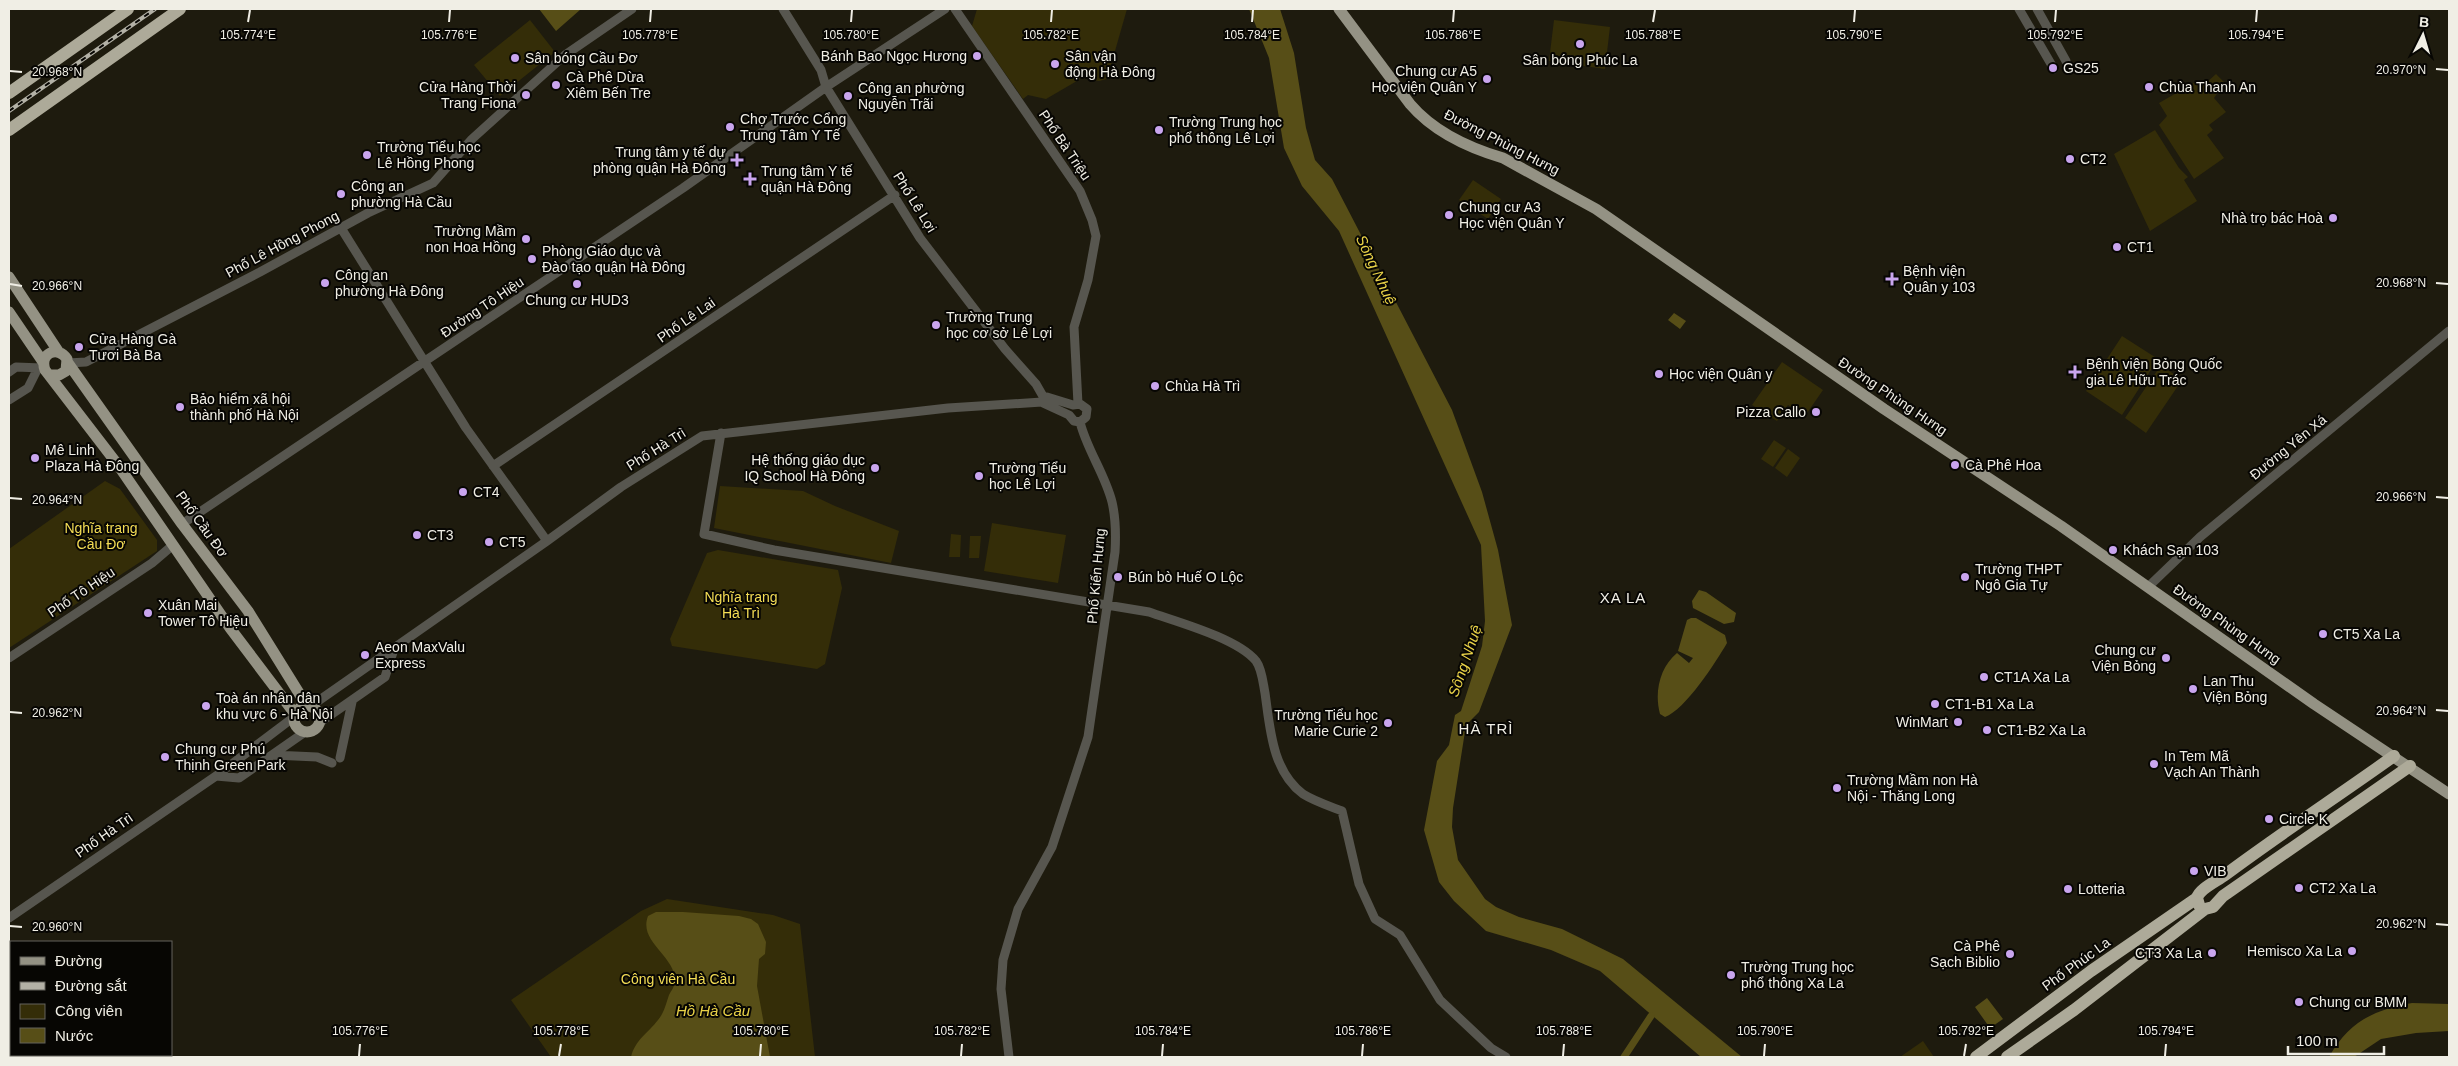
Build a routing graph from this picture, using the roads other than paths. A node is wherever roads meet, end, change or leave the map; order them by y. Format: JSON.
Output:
{"nodes":[{"id":1,"x":128,"y":9,"type":"edge"},
{"id":2,"x":180,"y":9,"type":"edge"},
{"id":3,"x":632,"y":9,"type":"edge"},
{"id":4,"x":783,"y":9,"type":"edge"},
{"id":5,"x":945,"y":9,"type":"edge"},
{"id":6,"x":955,"y":9,"type":"edge"},
{"id":7,"x":967,"y":9,"type":"edge"},
{"id":8,"x":1339,"y":9,"type":"edge"},
{"id":9,"x":2019,"y":9,"type":"edge"},
{"id":10,"x":2037,"y":9,"type":"edge"},
{"id":11,"x":963,"y":20,"type":"junction"},
{"id":12,"x":2066,"y":61,"type":"dead end"},
{"id":13,"x":2054,"y":69,"type":"dead end"},
{"id":14,"x":826,"y":87,"type":"junction"},
{"id":15,"x":9,"y":93,"type":"edge"},
{"id":16,"x":9,"y":130,"type":"edge"},
{"id":17,"x":895,"y":195,"type":"junction"},
{"id":18,"x":341,"y":228,"type":"junction"},
{"id":19,"x":9,"y":277,"type":"edge"},
{"id":20,"x":9,"y":312,"type":"edge"},
{"id":21,"x":41,"y":324,"type":"junction"},
{"id":22,"x":2449,"y":331,"type":"edge"},
{"id":23,"x":26,"y":336,"type":"junction"},
{"id":24,"x":58,"y":351,"type":"junction"},
{"id":25,"x":425,"y":362,"type":"junction"},
{"id":26,"x":68,"y":363,"type":"junction"},
{"id":27,"x":44,"y":368,"type":"junction"},
{"id":28,"x":9,"y":372,"type":"edge"},
{"id":29,"x":87,"y":388,"type":"junction"},
{"id":30,"x":68,"y":399,"type":"junction"},
{"id":31,"x":9,"y":400,"type":"edge"},
{"id":32,"x":1046,"y":401,"type":"junction"},
{"id":33,"x":1075,"y":404,"type":"junction"},
{"id":34,"x":1069,"y":415,"type":"junction"},
{"id":35,"x":1080,"y":422,"type":"junction"},
{"id":36,"x":721,"y":434,"type":"junction"},
{"id":37,"x":492,"y":466,"type":"junction"},
{"id":38,"x":156,"y":522,"type":"junction"},
{"id":39,"x":182,"y":524,"type":"junction"},
{"id":40,"x":547,"y":542,"type":"junction"},
{"id":41,"x":196,"y":543,"type":"junction"},
{"id":42,"x":173,"y":545,"type":"junction"},
{"id":43,"x":2148,"y":587,"type":"junction"},
{"id":44,"x":1109,"y":606,"type":"junction"},
{"id":45,"x":394,"y":648,"type":"junction"},
{"id":46,"x":9,"y":658,"type":"edge"},
{"id":47,"x":352,"y":702,"type":"junction"},
{"id":48,"x":309,"y":706,"type":"junction"},
{"id":49,"x":295,"y":715,"type":"junction"},
{"id":50,"x":319,"y":723,"type":"junction"},
{"id":51,"x":305,"y":732,"type":"junction"},
{"id":52,"x":272,"y":755,"type":"junction"},
{"id":53,"x":2394,"y":756,"type":"junction"},
{"id":54,"x":2410,"y":766,"type":"junction"},
{"id":55,"x":216,"y":776,"type":"junction"},
{"id":56,"x":2449,"y":794,"type":"edge"},
{"id":57,"x":2206,"y":889,"type":"junction"},
{"id":58,"x":2197,"y":898,"type":"junction"},
{"id":59,"x":2216,"y":900,"type":"junction"},
{"id":60,"x":2205,"y":909,"type":"junction"},
{"id":61,"x":9,"y":918,"type":"edge"},
{"id":62,"x":1008,"y":1057,"type":"edge"},
{"id":63,"x":1506,"y":1057,"type":"edge"},
{"id":64,"x":1976,"y":1057,"type":"edge"},
{"id":65,"x":2007,"y":1057,"type":"edge"}],
"edges":[{"from":1,"to":15,"type":"highway"},
{"from":2,"to":16,"type":"highway"},
{"from":3,"to":18,"type":"street","name":"Phố Lê Hồng Phong"},
{"from":4,"to":14,"type":"street","name":"Phố Lê Lợi"},
{"from":5,"to":14,"type":"street","name":"Đường Tô Hiệu"},
{"from":6,"to":11,"type":"street","name":"Phố Bà Triệu"},
{"from":7,"to":11,"type":"street"},
{"from":8,"to":43,"type":"main road","name":"Đường Phùng Hưng"},
{"from":9,"to":13,"type":"street"},
{"from":10,"to":12,"type":"street"},
{"from":11,"to":33,"type":"street","name":"Phố Bà Triệu"},
{"from":14,"to":17,"type":"street","name":"Phố Lê Lợi"},
{"from":14,"to":25,"type":"street","name":"Đường Tô Hiệu"},
{"from":17,"to":32,"type":"street","name":"Phố Lê Lợi"},
{"from":17,"to":37,"type":"street","name":"Phố Lê Lai"},
{"from":18,"to":25,"type":"street"},
{"from":18,"to":26,"type":"street","name":"Phố Lê Hồng Phong"},
{"from":19,"to":21,"type":"main road"},
{"from":20,"to":23,"type":"main road"},
{"from":21,"to":23,"type":"main road"},
{"from":21,"to":24,"type":"main road"},
{"from":22,"to":43,"type":"street","name":"Đường Yên Xá"},
{"from":23,"to":27,"type":"main road"},
{"from":24,"to":26,"type":"main road","name":"Phố Cầu Đơ"},
{"from":24,"to":27,"type":"main road"},
{"from":25,"to":37,"type":"street"},
{"from":25,"to":39,"type":"street","name":"Đường Tô Hiệu"},
{"from":26,"to":27,"type":"main road"},
{"from":26,"to":29,"type":"main road","name":"Phố Cầu Đơ"},
{"from":27,"to":28,"type":"street"},
{"from":27,"to":30,"type":"main road"},
{"from":27,"to":31,"type":"street"},
{"from":29,"to":30,"type":"main road"},
{"from":29,"to":39,"type":"main road","name":"Phố Cầu Đơ"},
{"from":30,"to":38,"type":"main road"},
{"from":32,"to":33,"type":"street"},
{"from":32,"to":34,"type":"street"},
{"from":32,"to":36,"type":"street","name":"Phố Hà Trì"},
{"from":33,"to":34,"type":"street"},
{"from":33,"to":35,"type":"street"},
{"from":34,"to":35,"type":"street"},
{"from":35,"to":44,"type":"street","name":"Phố Kiến Hưng"},
{"from":36,"to":40,"type":"street","name":"Phố Hà Trì"},
{"from":36,"to":44,"type":"street"},
{"from":37,"to":40,"type":"street"},
{"from":38,"to":39,"type":"main road"},
{"from":38,"to":42,"type":"main road"},
{"from":39,"to":41,"type":"main road","name":"Phố Cầu Đơ"},
{"from":39,"to":42,"type":"main road","name":"Phố Tô Hiệu"},
{"from":40,"to":45,"type":"street","name":"Phố Hà Trì"},
{"from":41,"to":42,"type":"main road"},
{"from":41,"to":48,"type":"main road","name":"Phố Cầu Đơ"},
{"from":42,"to":46,"type":"street","name":"Phố Tô Hiệu"},
{"from":42,"to":49,"type":"main road"},
{"from":43,"to":53,"type":"main road","name":"Đường Phùng Hưng"},
{"from":44,"to":62,"type":"street","name":"Phố Kiến Hưng"},
{"from":44,"to":63,"type":"street"},
{"from":45,"to":47,"type":"street"},
{"from":45,"to":48,"type":"street","name":"Phố Hà Trì"},
{"from":47,"to":50,"type":"street"},
{"from":47,"to":52,"type":"street"},
{"from":48,"to":49,"type":"main road"},
{"from":48,"to":50,"type":"main road"},
{"from":49,"to":51,"type":"main road"},
{"from":49,"to":55,"type":"street","name":"Phố Hà Trì"},
{"from":50,"to":51,"type":"main road"},
{"from":51,"to":52,"type":"street"},
{"from":52,"to":55,"type":"street"},
{"from":53,"to":54,"type":"main road","name":"Đường Phùng Hưng"},
{"from":53,"to":57,"type":"highway"},
{"from":54,"to":56,"type":"main road","name":"Đường Phùng Hưng"},
{"from":54,"to":59,"type":"highway"},
{"from":55,"to":61,"type":"street","name":"Phố Hà Trì"},
{"from":57,"to":58,"type":"highway"},
{"from":57,"to":59,"type":"highway"},
{"from":58,"to":60,"type":"highway"},
{"from":58,"to":64,"type":"highway","name":"Phố Phúc La"},
{"from":59,"to":60,"type":"highway"},
{"from":60,"to":65,"type":"highway"}]}
